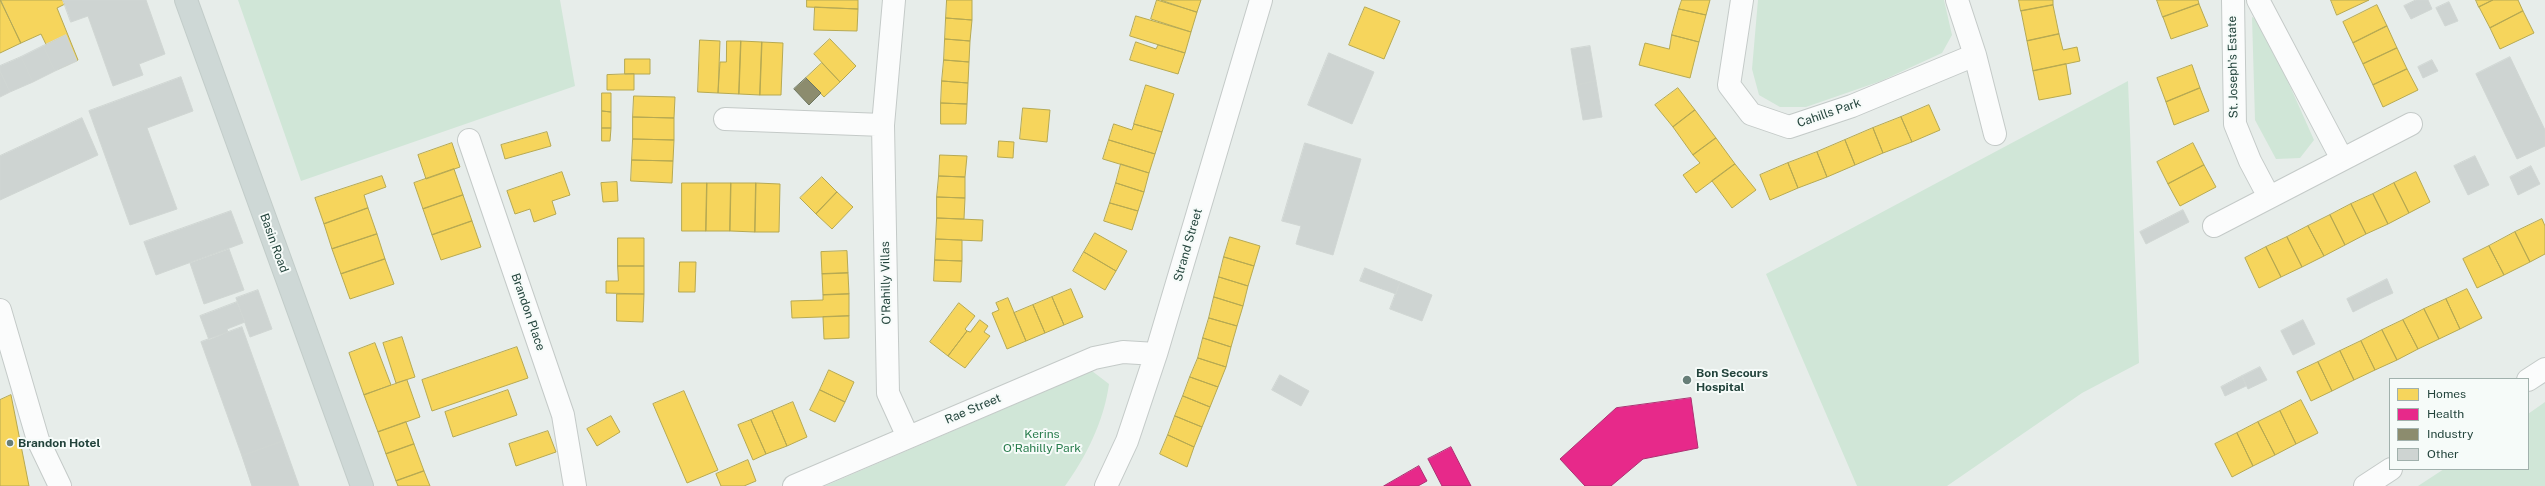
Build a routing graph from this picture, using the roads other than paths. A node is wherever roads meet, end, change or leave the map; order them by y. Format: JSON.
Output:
{"nodes":[{"id":1,"x":186,"y":0,"type":"edge"},
{"id":2,"x":894,"y":0,"type":"edge"},
{"id":3,"x":1260,"y":0,"type":"edge"},
{"id":4,"x":1742,"y":0,"type":"edge"},
{"id":5,"x":1957,"y":0,"type":"edge"},
{"id":6,"x":2232,"y":0,"type":"edge"},
{"id":7,"x":2258,"y":0,"type":"edge"},
{"id":8,"x":1975,"y":55,"type":"junction"},
{"id":9,"x":725,"y":119,"type":"dead end"},
{"id":10,"x":2411,"y":124,"type":"dead end"},
{"id":11,"x":883,"y":125,"type":"junction"},
{"id":12,"x":1995,"y":134,"type":"dead end"},
{"id":13,"x":469,"y":140,"type":"dead end"},
{"id":14,"x":2342,"y":159,"type":"junction"},
{"id":15,"x":2269,"y":197,"type":"junction"},
{"id":16,"x":2214,"y":226,"type":"dead end"},
{"id":17,"x":0,"y":310,"type":"edge"},
{"id":18,"x":1156,"y":354,"type":"junction"},
{"id":19,"x":2545,"y":369,"type":"edge"},
{"id":20,"x":2529,"y":379,"type":"edge"},
{"id":21,"x":908,"y":437,"type":"junction"},
{"id":22,"x":2389,"y":470,"type":"edge"},
{"id":23,"x":60,"y":486,"type":"edge"},
{"id":24,"x":362,"y":486,"type":"edge"},
{"id":25,"x":575,"y":486,"type":"edge"},
{"id":26,"x":794,"y":486,"type":"edge"},
{"id":27,"x":1106,"y":486,"type":"edge"},
{"id":28,"x":2364,"y":486,"type":"edge"}],
"edges":[{"from":1,"to":24,"type":"main road","name":"Basin Road"},
{"from":2,"to":11,"type":"street","name":"O'Rahilly Villas"},
{"from":3,"to":18,"type":"street","name":"Strand Street"},
{"from":4,"to":8,"type":"street","name":"Cahills Park"},
{"from":5,"to":8,"type":"street"},
{"from":6,"to":15,"type":"street","name":"St. Joseph's Estate"},
{"from":7,"to":14,"type":"street"},
{"from":8,"to":12,"type":"street"},
{"from":9,"to":11,"type":"street"},
{"from":10,"to":14,"type":"street"},
{"from":11,"to":21,"type":"street","name":"O'Rahilly Villas"},
{"from":13,"to":25,"type":"street","name":"Brandon Place"},
{"from":14,"to":15,"type":"street"},
{"from":15,"to":16,"type":"street"},
{"from":17,"to":23,"type":"street"},
{"from":18,"to":21,"type":"street","name":"Rae Street"},
{"from":18,"to":27,"type":"street","name":"Strand Street"},
{"from":19,"to":20,"type":"street"},
{"from":21,"to":26,"type":"street","name":"Rae Street"},
{"from":22,"to":28,"type":"street"}]}
